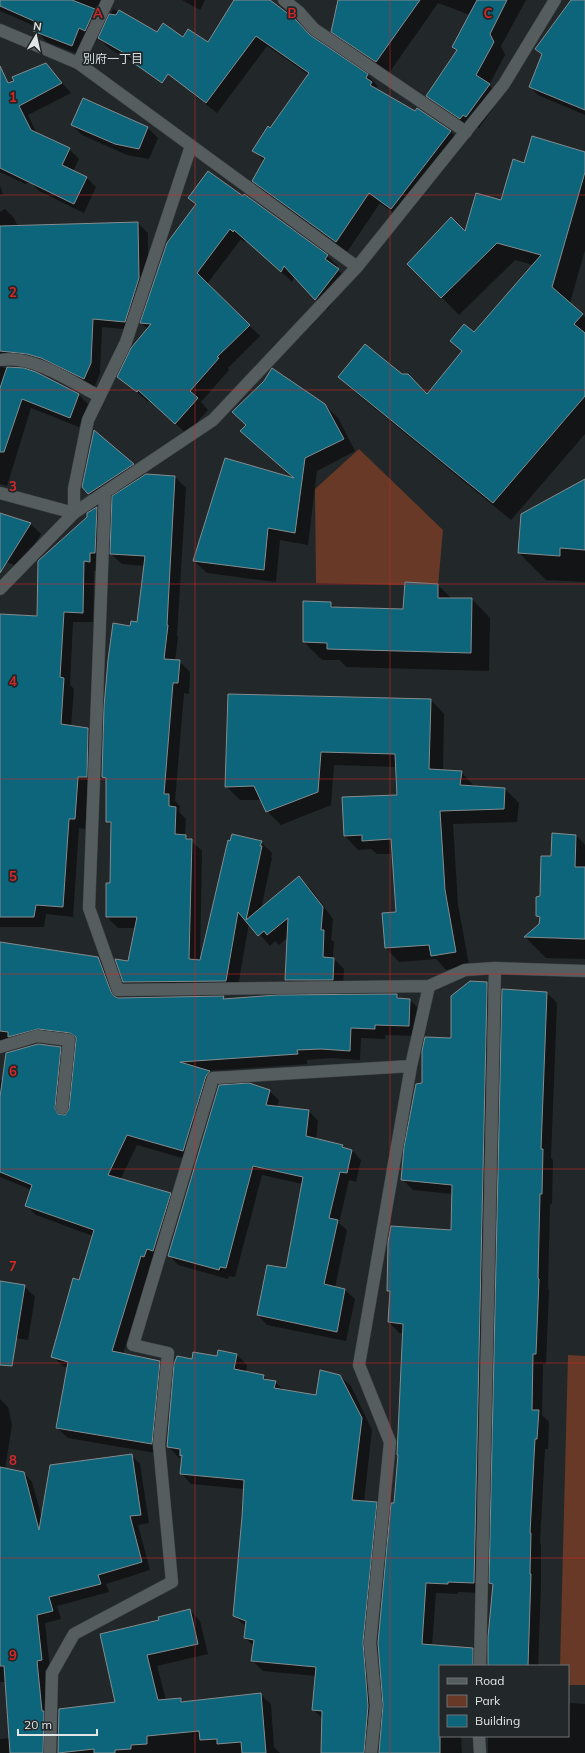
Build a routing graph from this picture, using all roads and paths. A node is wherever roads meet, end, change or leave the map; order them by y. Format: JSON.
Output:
{"nodes":[{"id":1,"x":108,"y":0,"type":"edge"},
{"id":2,"x":284,"y":0,"type":"edge"},
{"id":3,"x":555,"y":0,"type":"edge"},
{"id":4,"x":0,"y":30,"type":"edge"},
{"id":5,"x":78,"y":64,"type":"junction"},
{"id":6,"x":466,"y":132,"type":"junction"},
{"id":7,"x":191,"y":146,"type":"junction"},
{"id":8,"x":357,"y":267,"type":"junction"},
{"id":9,"x":0,"y":360,"type":"edge"},
{"id":10,"x":99,"y":396,"type":"junction"},
{"id":11,"x":105,"y":492,"type":"junction"},
{"id":12,"x":0,"y":493,"type":"edge"},
{"id":13,"x":74,"y":513,"type":"junction"},
{"id":14,"x":0,"y":589,"type":"edge"},
{"id":15,"x":495,"y":968,"type":"junction"},
{"id":16,"x":585,"y":971,"type":"edge"},
{"id":17,"x":429,"y":986,"type":"junction"},
{"id":18,"x":0,"y":1047,"type":"edge"},
{"id":19,"x":411,"y":1066,"type":"junction"},
{"id":20,"x":62,"y":1108,"type":"dead end"},
{"id":21,"x":480,"y":1665,"type":"edge"},
{"id":22,"x":479,"y":1737,"type":"edge"},
{"id":23,"x":50,"y":1753,"type":"edge"},
{"id":24,"x":371,"y":1753,"type":"edge"},
{"id":25,"x":480,"y":1753,"type":"edge"}],
"edges":[{"from":1,"to":5,"type":"street"},
{"from":2,"to":6,"type":"street"},
{"from":3,"to":6,"type":"street"},
{"from":4,"to":5,"type":"street"},
{"from":5,"to":7,"type":"street"},
{"from":6,"to":8,"type":"street"},
{"from":7,"to":8,"type":"street"},
{"from":7,"to":10,"type":"street"},
{"from":8,"to":11,"type":"street"},
{"from":9,"to":10,"type":"street"},
{"from":10,"to":13,"type":"street"},
{"from":11,"to":13,"type":"street"},
{"from":11,"to":17,"type":"street"},
{"from":12,"to":13,"type":"street"},
{"from":13,"to":14,"type":"street"},
{"from":15,"to":16,"type":"street"},
{"from":15,"to":17,"type":"street"},
{"from":15,"to":21,"type":"street"},
{"from":17,"to":19,"type":"street"},
{"from":18,"to":20,"type":"street"},
{"from":19,"to":23,"type":"street"},
{"from":19,"to":24,"type":"street"},
{"from":22,"to":25,"type":"street"}]}
